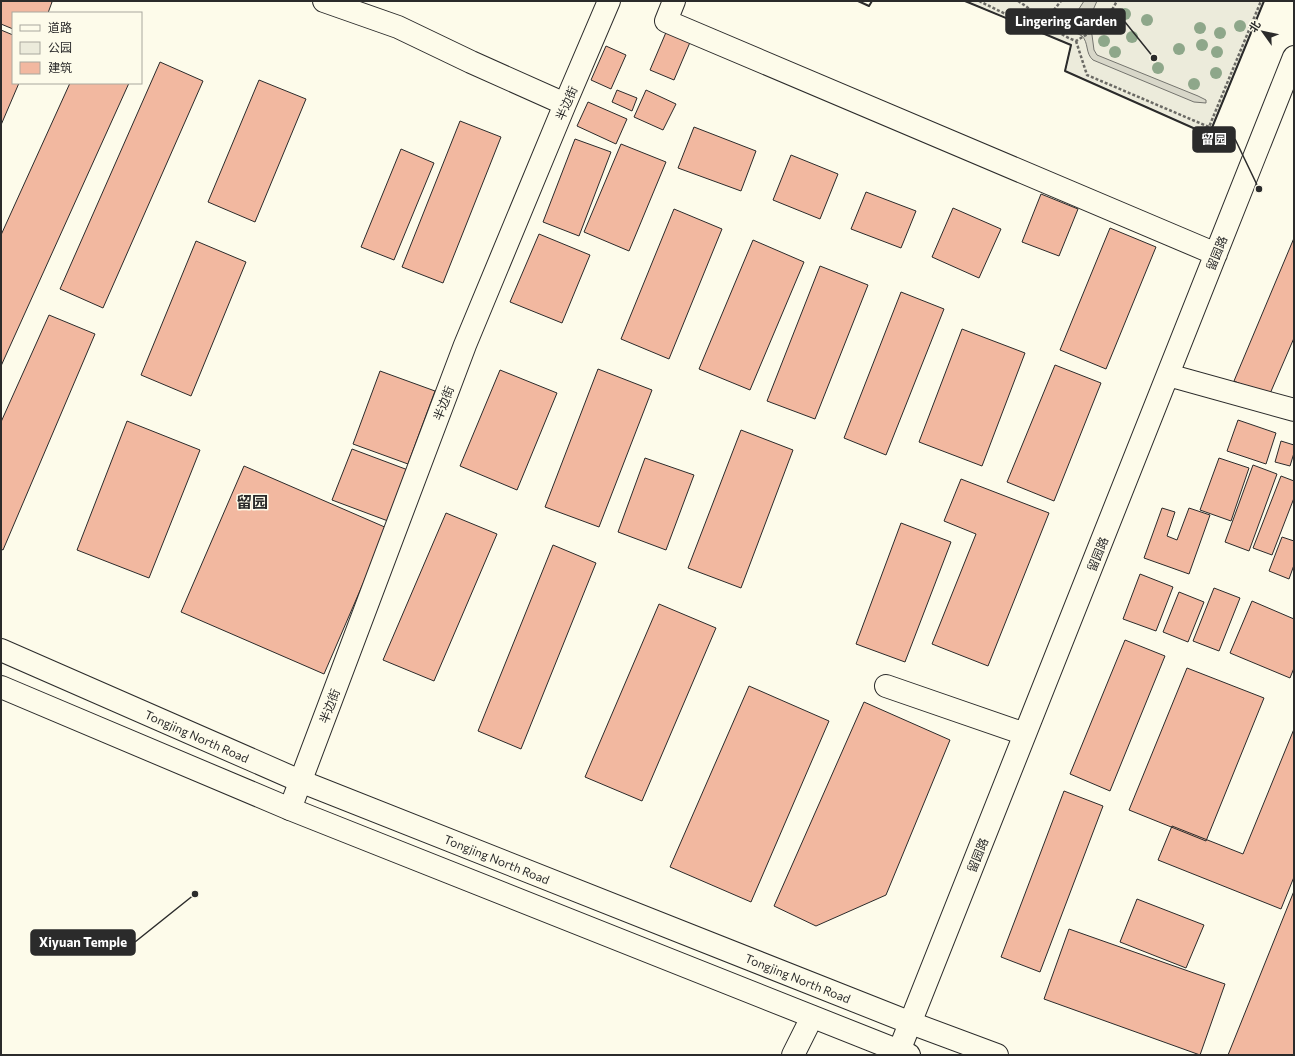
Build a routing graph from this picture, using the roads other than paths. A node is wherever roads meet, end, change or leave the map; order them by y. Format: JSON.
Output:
{"nodes":[{"id":1,"x":324,"y":1,"type":"edge"},
{"id":2,"x":609,"y":1,"type":"edge"},
{"id":3,"x":674,"y":1,"type":"edge"},
{"id":4,"x":1294,"y":57,"type":"edge"},
{"id":5,"x":565,"y":104,"type":"junction"},
{"id":6,"x":1216,"y":254,"type":"junction"},
{"id":7,"x":1168,"y":375,"type":"junction"},
{"id":8,"x":1294,"y":410,"type":"edge"},
{"id":9,"x":1,"y":650,"type":"edge"},
{"id":10,"x":886,"y":686,"type":"dead end"},
{"id":11,"x":1,"y":687,"type":"edge"},
{"id":12,"x":1024,"y":734,"type":"junction"},
{"id":13,"x":300,"y":781,"type":"junction"},
{"id":14,"x":290,"y":809,"type":"junction"},
{"id":15,"x":812,"y":1016,"type":"junction"},
{"id":16,"x":911,"y":1023,"type":"junction"},
{"id":17,"x":904,"y":1053,"type":"edge"},
{"id":18,"x":793,"y":1055,"type":"edge"},
{"id":19,"x":998,"y":1055,"type":"edge"}],
"edges":[{"from":1,"to":5,"type":"street"},
{"from":2,"to":5,"type":"street","name":"半边街"},
{"from":3,"to":6,"type":"street"},
{"from":4,"to":6,"type":"street","name":"留园路"},
{"from":5,"to":13,"type":"street","name":"半边街"},
{"from":6,"to":7,"type":"street","name":"留园路"},
{"from":7,"to":8,"type":"street"},
{"from":7,"to":12,"type":"street","name":"留园路"},
{"from":9,"to":13,"type":"street","name":"Tongjing North Road"},
{"from":10,"to":12,"type":"street"},
{"from":11,"to":14,"type":"street"},
{"from":12,"to":16,"type":"street","name":"留园路"},
{"from":13,"to":14,"type":"street","name":"半边街"},
{"from":13,"to":16,"type":"street","name":"Tongjing North Road"},
{"from":14,"to":15,"type":"street"},
{"from":15,"to":17,"type":"street"},
{"from":15,"to":18,"type":"street"},
{"from":16,"to":17,"type":"street","name":"留园路"},
{"from":16,"to":19,"type":"street","name":"Tongjing North Road"}]}
